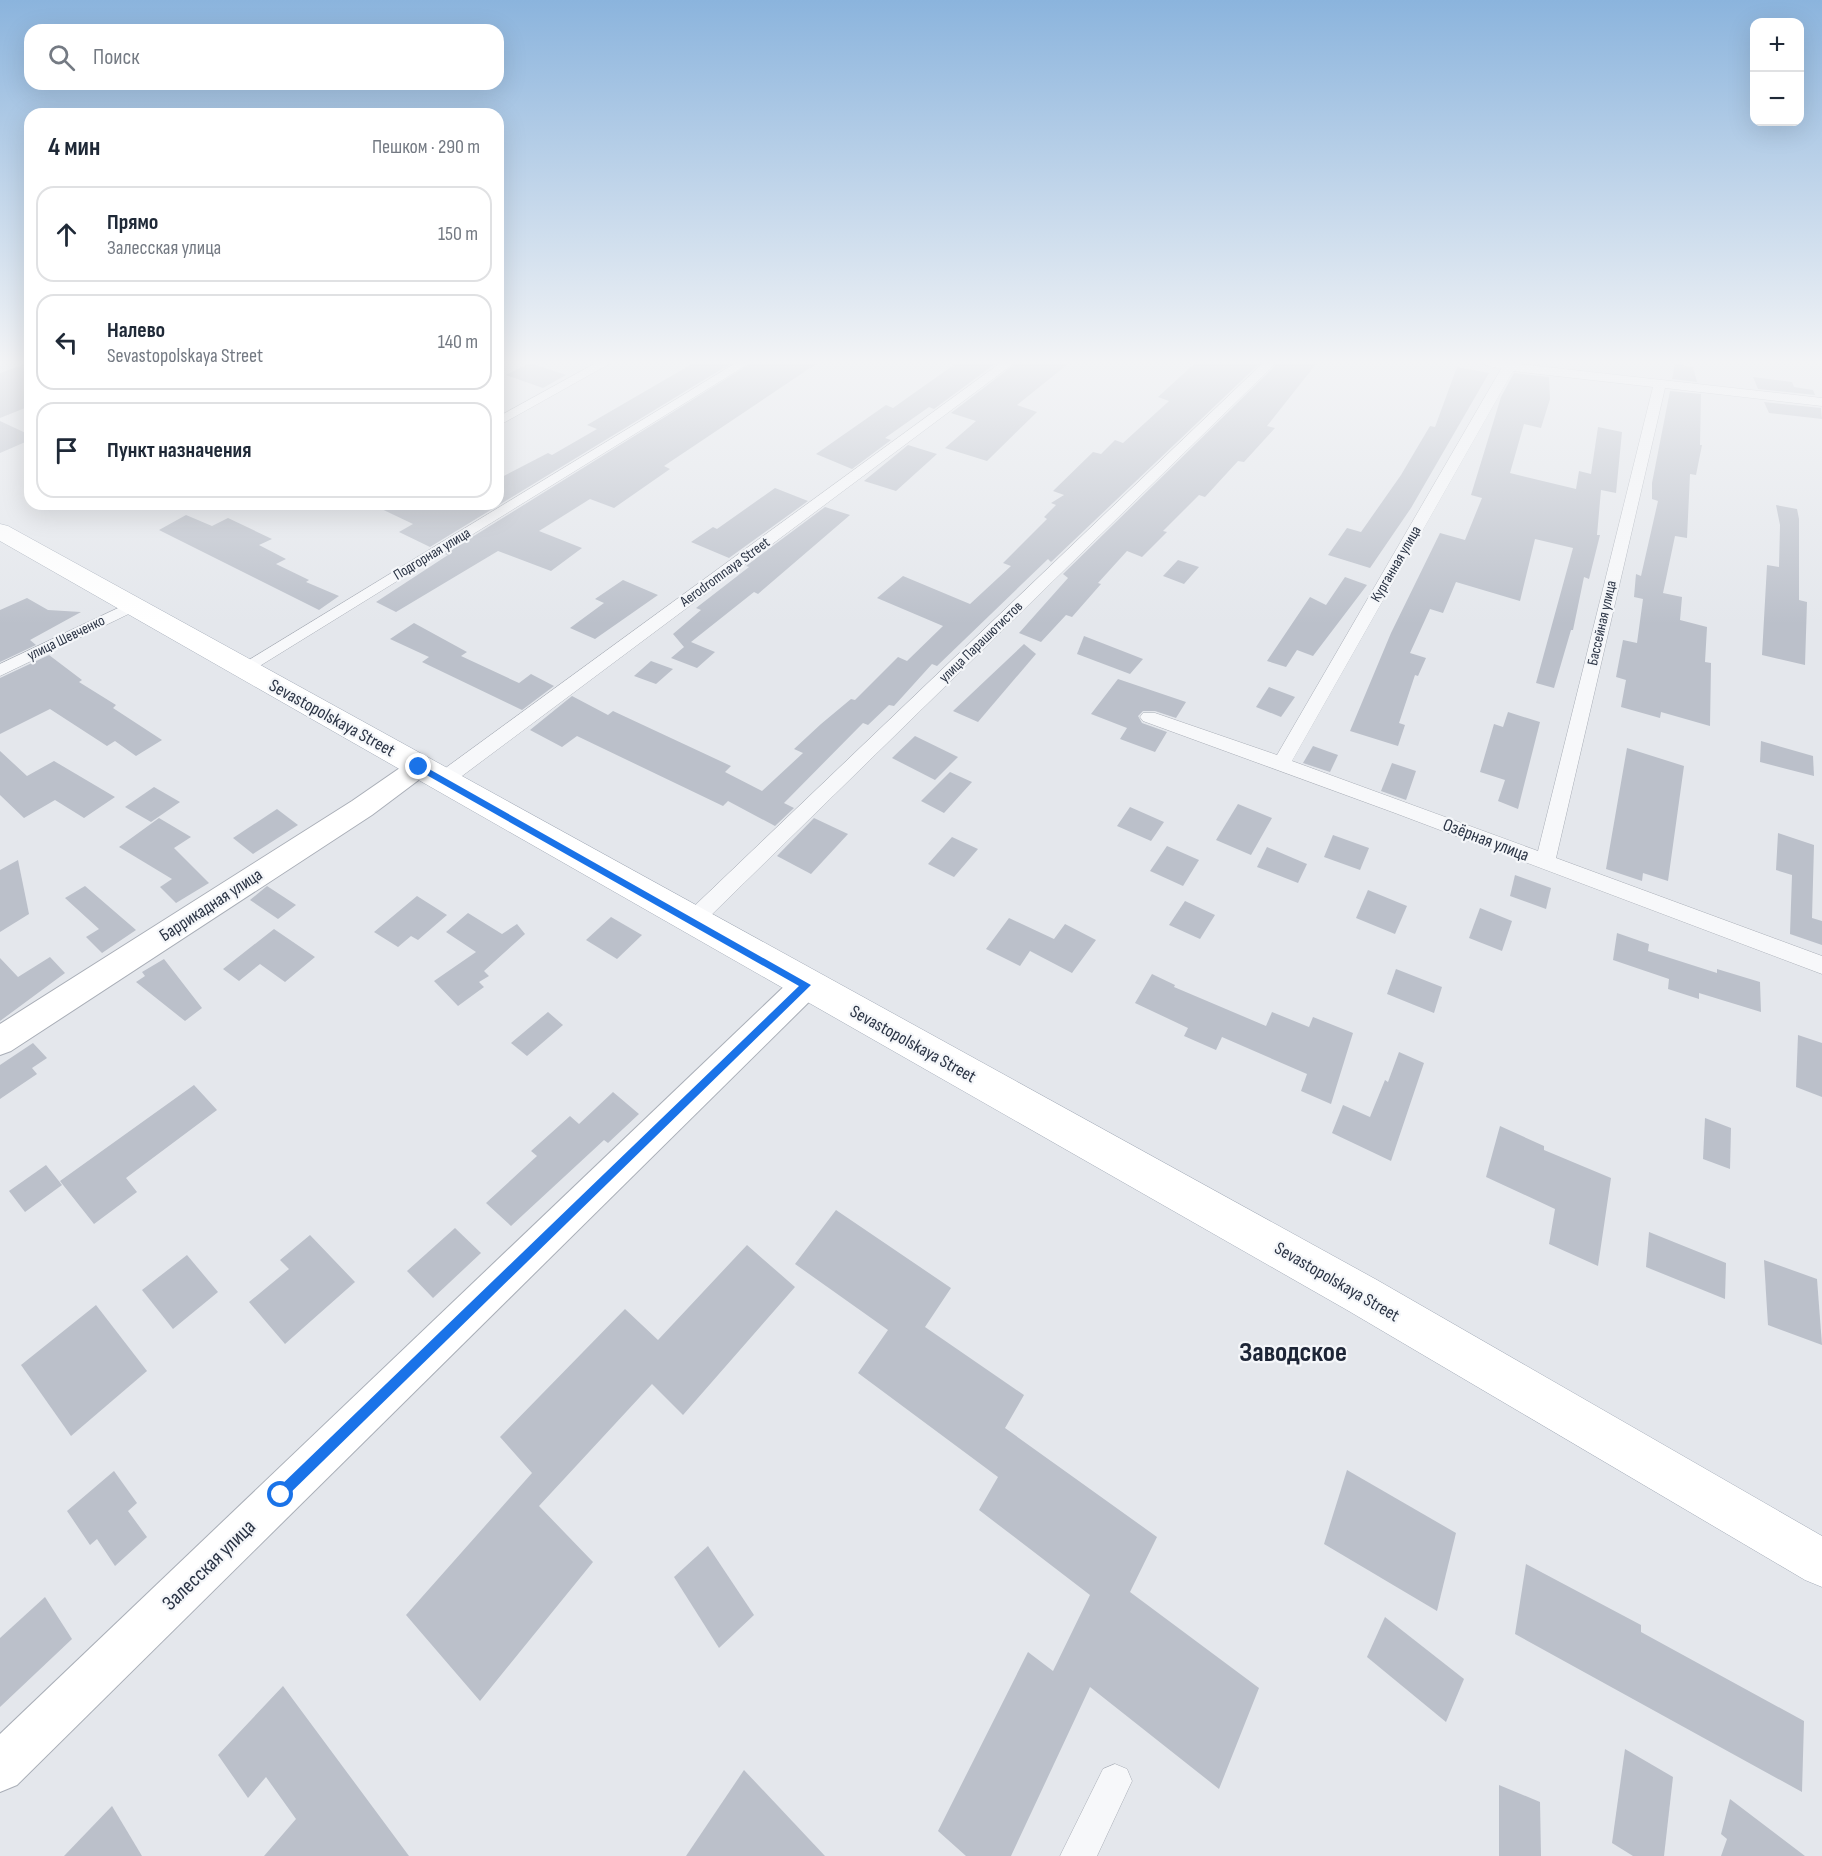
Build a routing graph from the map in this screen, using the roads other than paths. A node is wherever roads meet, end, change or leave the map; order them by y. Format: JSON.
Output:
{"nodes":[{"id":1,"x":600,"y":451,"type":"edge"},
{"id":2,"x":885,"y":451,"type":"edge"},
{"id":3,"x":1179,"y":451,"type":"edge"},
{"id":4,"x":1460,"y":451,"type":"edge"},
{"id":5,"x":1644,"y":451,"type":"edge"},
{"id":6,"x":504,"y":509,"type":"edge"},
{"id":7,"x":503,"y":510,"type":"edge"},
{"id":8,"x":0,"y":531,"type":"edge"},
{"id":9,"x":133,"y":606,"type":"junction"},
{"id":10,"x":244,"y":668,"type":"junction"},
{"id":11,"x":0,"y":671,"type":"edge"},
{"id":12,"x":1149,"y":717,"type":"dead end"},
{"id":13,"x":1282,"y":762,"type":"junction"},
{"id":14,"x":431,"y":774,"type":"junction"},
{"id":15,"x":1545,"y":863,"type":"junction"},
{"id":16,"x":692,"y":921,"type":"junction"},
{"id":17,"x":1822,"y":965,"type":"edge"},
{"id":18,"x":806,"y":985,"type":"junction"},
{"id":19,"x":0,"y":1041,"type":"edge"},
{"id":20,"x":1822,"y":1563,"type":"edge"},
{"id":21,"x":0,"y":1768,"type":"edge"},
{"id":22,"x":1115,"y":1781,"type":"dead end"},
{"id":23,"x":1078,"y":1856,"type":"edge"}],
"edges":[{"from":1,"to":6,"type":"street","name":"Подгорная улица"},
{"from":2,"to":14,"type":"street","name":"Aerodromnaya Street"},
{"from":3,"to":16,"type":"street","name":"улица Парашютистов"},
{"from":4,"to":13,"type":"street","name":"Курганная улица"},
{"from":5,"to":15,"type":"street","name":"Бассейная улица"},
{"from":7,"to":10,"type":"street","name":"Подгорная улица"},
{"from":8,"to":9,"type":"main road","name":"Sevastopolskaya Street"},
{"from":9,"to":10,"type":"main road","name":"Sevastopolskaya Street"},
{"from":9,"to":11,"type":"street","name":"улица Шевченко"},
{"from":10,"to":14,"type":"main road","name":"Sevastopolskaya Street"},
{"from":12,"to":13,"type":"street","name":"Озёрная улица"},
{"from":13,"to":15,"type":"street","name":"Озёрная улица"},
{"from":14,"to":16,"type":"main road","name":"Sevastopolskaya Street"},
{"from":14,"to":19,"type":"main road","name":"Баррикадная улица"},
{"from":15,"to":17,"type":"street","name":"Озёрная улица"},
{"from":16,"to":18,"type":"main road","name":"Sevastopolskaya Street"},
{"from":18,"to":20,"type":"main road","name":"Sevastopolskaya Street"},
{"from":18,"to":21,"type":"main road","name":"Залесская улица"},
{"from":22,"to":23,"type":"street"}]}
